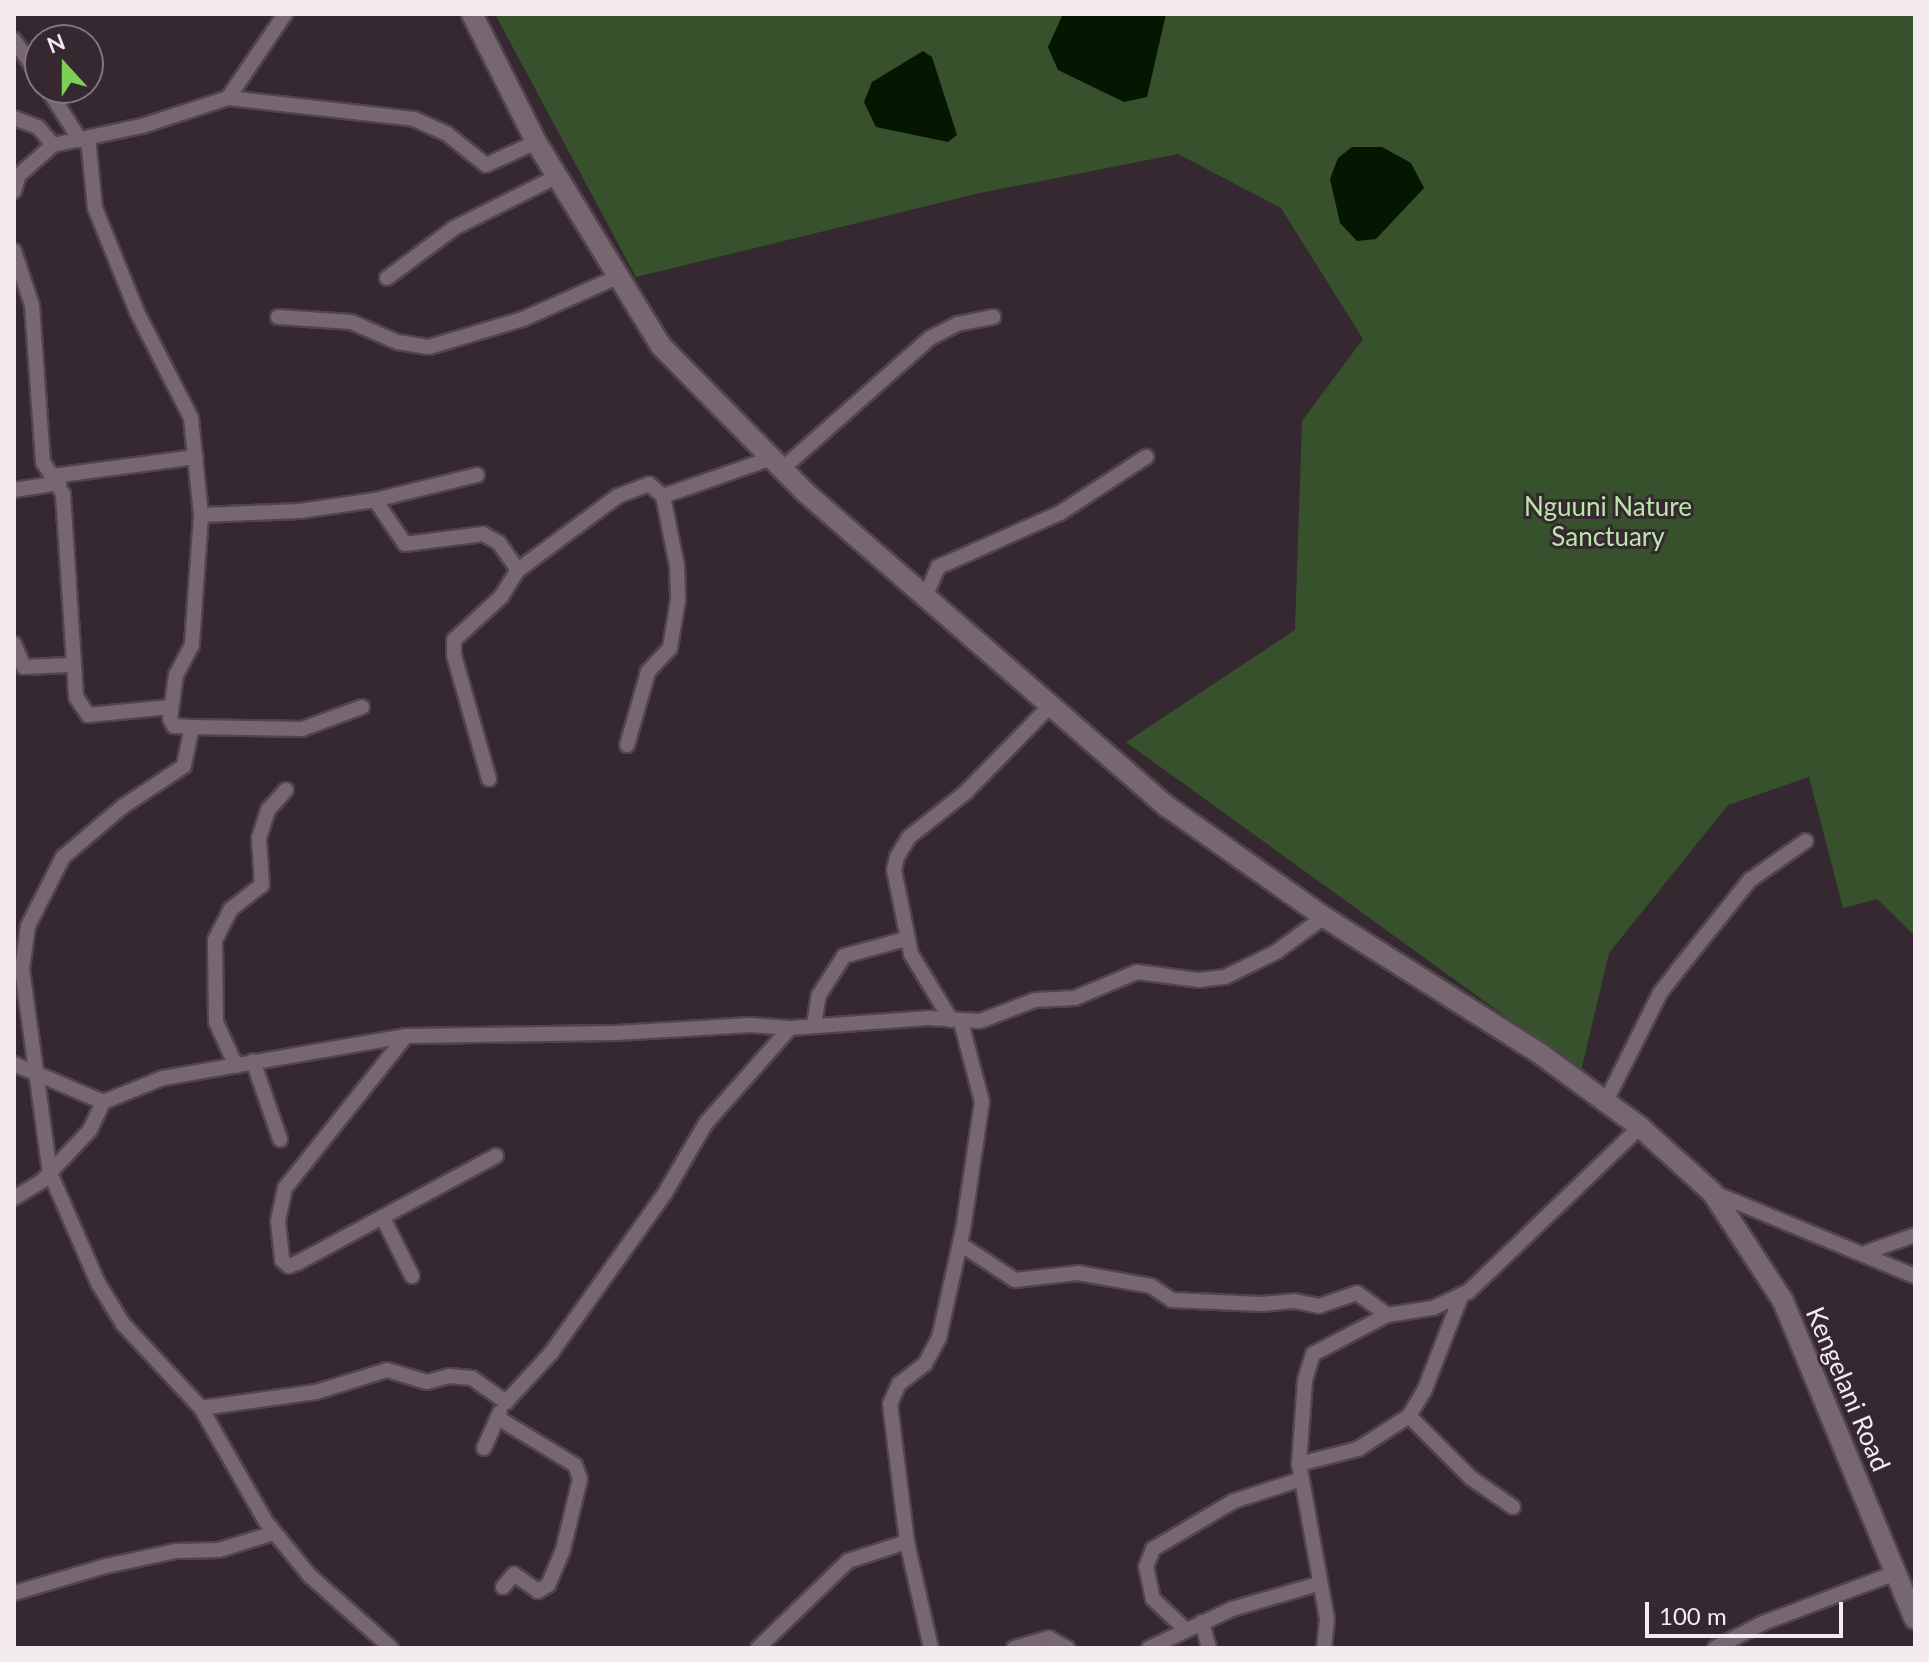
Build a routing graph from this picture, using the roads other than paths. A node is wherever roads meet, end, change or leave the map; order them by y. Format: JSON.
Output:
{"nodes":[{"id":1,"x":285,"y":14,"type":"edge"},
{"id":2,"x":472,"y":14,"type":"edge"},
{"id":3,"x":228,"y":98,"type":"junction"},
{"id":4,"x":59,"y":104,"type":"edge"},
{"id":5,"x":14,"y":118,"type":"edge"},
{"id":6,"x":84,"y":139,"type":"junction"},
{"id":7,"x":536,"y":142,"type":"junction"},
{"id":8,"x":53,"y":145,"type":"junction"},
{"id":9,"x":556,"y":177,"type":"junction"},
{"id":10,"x":14,"y":191,"type":"edge"},
{"id":11,"x":14,"y":251,"type":"edge"},
{"id":12,"x":387,"y":278,"type":"dead end"},
{"id":13,"x":615,"y":278,"type":"junction"},
{"id":14,"x":278,"y":317,"type":"dead end"},
{"id":15,"x":993,"y":317,"type":"dead end"},
{"id":16,"x":196,"y":457,"type":"junction"},
{"id":17,"x":1146,"y":457,"type":"dead end"},
{"id":18,"x":777,"y":463,"type":"junction"},
{"id":19,"x":477,"y":475,"type":"dead end"},
{"id":20,"x":56,"y":479,"type":"junction"},
{"id":21,"x":14,"y":490,"type":"edge"},
{"id":22,"x":663,"y":496,"type":"junction"},
{"id":23,"x":375,"y":500,"type":"junction"},
{"id":24,"x":201,"y":515,"type":"junction"},
{"id":25,"x":518,"y":570,"type":"junction"},
{"id":26,"x":924,"y":599,"type":"junction"},
{"id":27,"x":14,"y":644,"type":"edge"},
{"id":28,"x":70,"y":665,"type":"junction"},
{"id":29,"x":171,"y":707,"type":"junction"},
{"id":30,"x":362,"y":707,"type":"dead end"},
{"id":31,"x":1048,"y":708,"type":"junction"},
{"id":32,"x":192,"y":727,"type":"junction"},
{"id":33,"x":627,"y":745,"type":"dead end"},
{"id":34,"x":489,"y":779,"type":"dead end"},
{"id":35,"x":286,"y":790,"type":"dead end"},
{"id":36,"x":1806,"y":841,"type":"dead end"},
{"id":37,"x":1324,"y":917,"type":"junction"},
{"id":38,"x":906,"y":939,"type":"junction"},
{"id":39,"x":956,"y":1021,"type":"junction"},
{"id":40,"x":814,"y":1025,"type":"junction"},
{"id":41,"x":790,"y":1028,"type":"junction"},
{"id":42,"x":406,"y":1036,"type":"junction"},
{"id":43,"x":253,"y":1061,"type":"junction"},
{"id":44,"x":14,"y":1064,"type":"edge"},
{"id":45,"x":236,"y":1066,"type":"junction"},
{"id":46,"x":40,"y":1077,"type":"junction"},
{"id":47,"x":103,"y":1102,"type":"junction"},
{"id":48,"x":1605,"y":1103,"type":"junction"},
{"id":49,"x":1640,"y":1127,"type":"junction"},
{"id":50,"x":280,"y":1139,"type":"dead end"},
{"id":51,"x":496,"y":1156,"type":"dead end"},
{"id":52,"x":50,"y":1173,"type":"junction"},
{"id":53,"x":1712,"y":1192,"type":"junction"},
{"id":54,"x":14,"y":1198,"type":"edge"},
{"id":55,"x":383,"y":1218,"type":"junction"},
{"id":56,"x":1915,"y":1235,"type":"edge"},
{"id":57,"x":960,"y":1244,"type":"junction"},
{"id":58,"x":1867,"y":1252,"type":"junction"},
{"id":59,"x":412,"y":1276,"type":"dead end"},
{"id":60,"x":1915,"y":1276,"type":"edge"},
{"id":61,"x":1461,"y":1296,"type":"junction"},
{"id":62,"x":1387,"y":1315,"type":"junction"},
{"id":63,"x":506,"y":1402,"type":"junction"},
{"id":64,"x":201,"y":1408,"type":"junction"},
{"id":65,"x":1409,"y":1416,"type":"junction"},
{"id":66,"x":498,"y":1418,"type":"junction"},
{"id":67,"x":484,"y":1448,"type":"dead end"},
{"id":68,"x":1299,"y":1472,"type":"junction"},
{"id":69,"x":1513,"y":1507,"type":"dead end"},
{"id":70,"x":274,"y":1533,"type":"junction"},
{"id":71,"x":907,"y":1542,"type":"junction"},
{"id":72,"x":1895,"y":1573,"type":"junction"},
{"id":73,"x":1318,"y":1584,"type":"junction"},
{"id":74,"x":503,"y":1587,"type":"dead end"},
{"id":75,"x":14,"y":1593,"type":"edge"},
{"id":76,"x":1915,"y":1619,"type":"edge"},
{"id":77,"x":1202,"y":1622,"type":"junction"},
{"id":78,"x":1185,"y":1629,"type":"junction"},
{"id":79,"x":391,"y":1648,"type":"edge"},
{"id":80,"x":758,"y":1648,"type":"edge"},
{"id":81,"x":931,"y":1648,"type":"edge"},
{"id":82,"x":1014,"y":1648,"type":"edge"},
{"id":83,"x":1067,"y":1648,"type":"edge"},
{"id":84,"x":1149,"y":1648,"type":"edge"},
{"id":85,"x":1209,"y":1648,"type":"edge"},
{"id":86,"x":1324,"y":1648,"type":"edge"},
{"id":87,"x":1715,"y":1648,"type":"edge"}],
"edges":[{"from":1,"to":3,"type":"street"},
{"from":2,"to":7,"type":"main road","name":"Kengelani Road"},
{"from":3,"to":6,"type":"street"},
{"from":3,"to":7,"type":"street"},
{"from":4,"to":6,"type":"street"},
{"from":5,"to":8,"type":"street"},
{"from":6,"to":8,"type":"street"},
{"from":6,"to":16,"type":"street"},
{"from":7,"to":9,"type":"main road","name":"Kengelani Road"},
{"from":8,"to":10,"type":"street"},
{"from":9,"to":12,"type":"street"},
{"from":9,"to":13,"type":"main road","name":"Kengelani Road"},
{"from":11,"to":20,"type":"street"},
{"from":13,"to":14,"type":"street"},
{"from":13,"to":18,"type":"main road","name":"Kengelani Road"},
{"from":15,"to":18,"type":"street"},
{"from":16,"to":20,"type":"street"},
{"from":16,"to":24,"type":"street"},
{"from":17,"to":26,"type":"street"},
{"from":18,"to":22,"type":"street"},
{"from":18,"to":26,"type":"main road","name":"Kengelani Road"},
{"from":19,"to":23,"type":"street"},
{"from":20,"to":21,"type":"street"},
{"from":20,"to":28,"type":"street"},
{"from":22,"to":25,"type":"street"},
{"from":22,"to":33,"type":"street"},
{"from":23,"to":24,"type":"street"},
{"from":23,"to":25,"type":"street"},
{"from":24,"to":29,"type":"street"},
{"from":25,"to":34,"type":"street"},
{"from":26,"to":31,"type":"main road","name":"Kengelani Road"},
{"from":27,"to":28,"type":"street"},
{"from":28,"to":29,"type":"street"},
{"from":29,"to":32,"type":"street"},
{"from":30,"to":32,"type":"street"},
{"from":31,"to":37,"type":"main road","name":"Kengelani Road"},
{"from":31,"to":38,"type":"street"},
{"from":32,"to":46,"type":"street"},
{"from":35,"to":45,"type":"street"},
{"from":36,"to":48,"type":"street"},
{"from":37,"to":39,"type":"street"},
{"from":37,"to":48,"type":"main road","name":"Kengelani Road"},
{"from":38,"to":39,"type":"street"},
{"from":38,"to":40,"type":"street"},
{"from":39,"to":40,"type":"street"},
{"from":39,"to":57,"type":"street"},
{"from":40,"to":41,"type":"street"},
{"from":41,"to":42,"type":"street"},
{"from":41,"to":63,"type":"street"},
{"from":42,"to":43,"type":"street"},
{"from":42,"to":55,"type":"street"},
{"from":43,"to":45,"type":"street"},
{"from":43,"to":50,"type":"street"},
{"from":44,"to":46,"type":"street"},
{"from":45,"to":47,"type":"street"},
{"from":46,"to":47,"type":"street"},
{"from":46,"to":52,"type":"street"},
{"from":47,"to":52,"type":"street"},
{"from":48,"to":49,"type":"main road","name":"Kengelani Road"},
{"from":49,"to":53,"type":"main road","name":"Kengelani Road"},
{"from":49,"to":61,"type":"street"},
{"from":51,"to":55,"type":"street"},
{"from":52,"to":54,"type":"street"},
{"from":52,"to":64,"type":"street"},
{"from":53,"to":58,"type":"street"},
{"from":53,"to":72,"type":"main road","name":"Kengelani Road"},
{"from":55,"to":59,"type":"street"},
{"from":56,"to":58,"type":"street"},
{"from":57,"to":62,"type":"street"},
{"from":57,"to":71,"type":"street"},
{"from":58,"to":60,"type":"street"},
{"from":61,"to":62,"type":"street"},
{"from":61,"to":65,"type":"street"},
{"from":62,"to":68,"type":"street"},
{"from":63,"to":64,"type":"street"},
{"from":63,"to":66,"type":"street"},
{"from":64,"to":70,"type":"street"},
{"from":65,"to":68,"type":"street"},
{"from":65,"to":69,"type":"street"},
{"from":66,"to":67,"type":"street"},
{"from":66,"to":74,"type":"street"},
{"from":68,"to":73,"type":"street"},
{"from":68,"to":78,"type":"street"},
{"from":70,"to":75,"type":"street"},
{"from":70,"to":79,"type":"street"},
{"from":71,"to":80,"type":"street"},
{"from":71,"to":81,"type":"street"},
{"from":72,"to":76,"type":"main road","name":"Kengelani Road"},
{"from":72,"to":87,"type":"street"},
{"from":73,"to":77,"type":"street"},
{"from":73,"to":86,"type":"street"},
{"from":77,"to":78,"type":"street"},
{"from":77,"to":85,"type":"street"},
{"from":78,"to":84,"type":"street"},
{"from":82,"to":83,"type":"street"}]}
